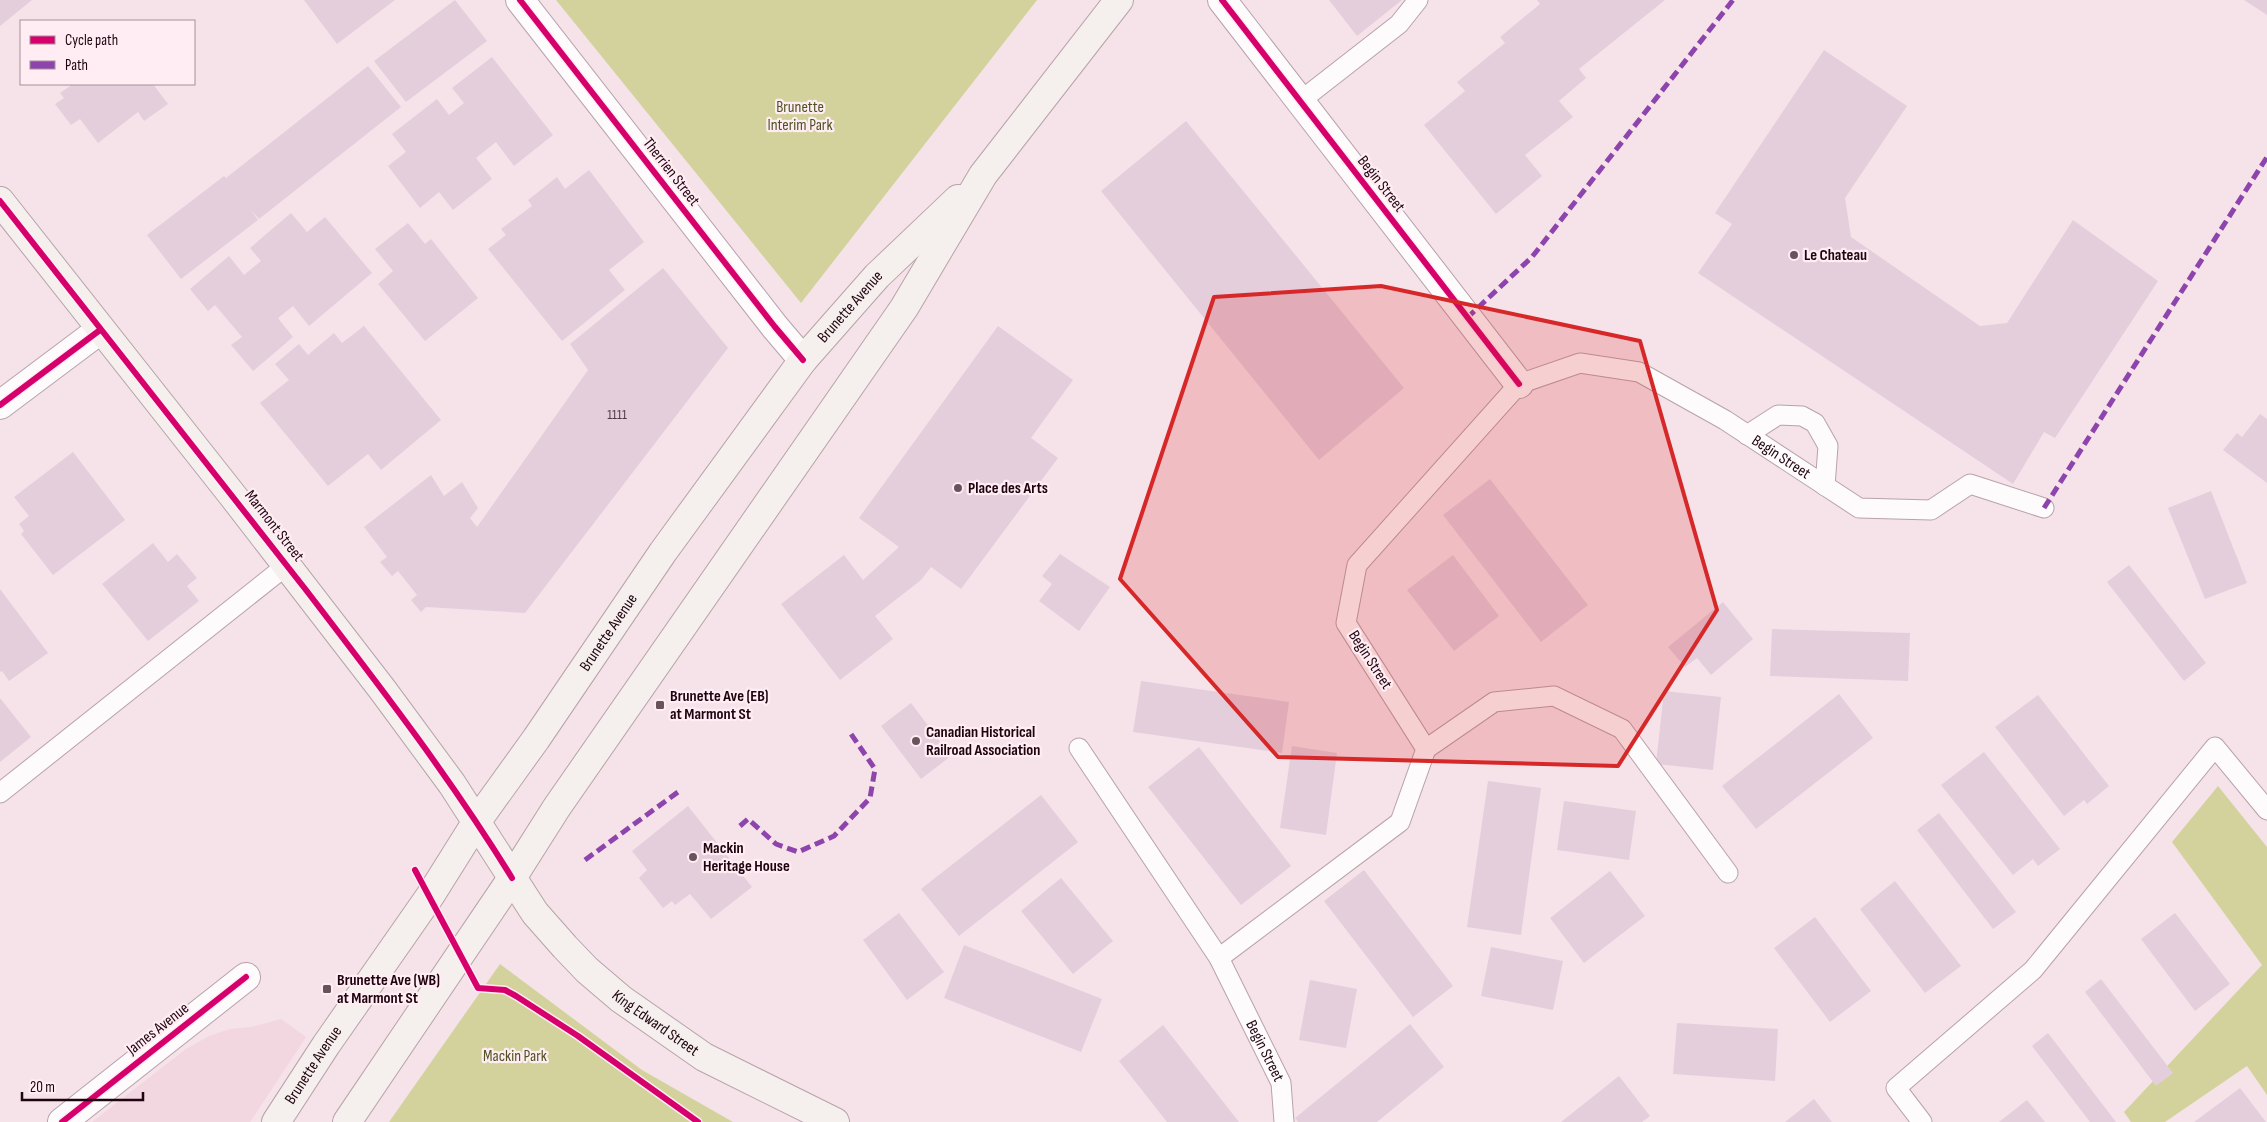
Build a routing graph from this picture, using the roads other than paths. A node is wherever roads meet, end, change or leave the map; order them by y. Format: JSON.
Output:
{"nodes":[{"id":1,"x":520,"y":0,"type":"edge"},
{"id":2,"x":1119,"y":0,"type":"edge"},
{"id":3,"x":1222,"y":0,"type":"edge"},
{"id":4,"x":1418,"y":0,"type":"edge"},
{"id":5,"x":1299,"y":102,"type":"junction"},
{"id":6,"x":983,"y":175,"type":"junction"},
{"id":7,"x":0,"y":201,"type":"edge"},
{"id":8,"x":100,"y":330,"type":"junction"},
{"id":9,"x":803,"y":360,"type":"junction"},
{"id":10,"x":1519,"y":384,"type":"junction"},
{"id":11,"x":0,"y":404,"type":"edge"},
{"id":12,"x":1747,"y":435,"type":"junction"},
{"id":13,"x":1825,"y":486,"type":"junction"},
{"id":14,"x":2044,"y":508,"type":"dead end"},
{"id":15,"x":286,"y":565,"type":"junction"},
{"id":16,"x":1078,"y":748,"type":"dead end"},
{"id":17,"x":1426,"y":749,"type":"junction"},
{"id":18,"x":0,"y":793,"type":"edge"},
{"id":19,"x":2267,"y":810,"type":"edge"},
{"id":20,"x":477,"y":821,"type":"junction"},
{"id":21,"x":1728,"y":874,"type":"dead end"},
{"id":22,"x":512,"y":878,"type":"junction"},
{"id":23,"x":1219,"y":958,"type":"junction"},
{"id":24,"x":246,"y":977,"type":"dead end"},
{"id":25,"x":62,"y":1122,"type":"edge"},
{"id":26,"x":276,"y":1122,"type":"edge"},
{"id":27,"x":348,"y":1122,"type":"edge"},
{"id":28,"x":835,"y":1122,"type":"edge"},
{"id":29,"x":1284,"y":1122,"type":"edge"},
{"id":30,"x":1922,"y":1122,"type":"edge"}],
"edges":[{"from":1,"to":9,"type":"street","name":"Therrien Street"},
{"from":2,"to":6,"type":"main road","name":"Brunette Avenue"},
{"from":3,"to":5,"type":"street","name":"Begin Street"},
{"from":4,"to":5,"type":"lane"},
{"from":5,"to":10,"type":"street","name":"Begin Street"},
{"from":6,"to":9,"type":"main road","name":"Brunette Avenue"},
{"from":6,"to":22,"type":"main road","name":"Brunette Avenue"},
{"from":7,"to":8,"type":"main road","name":"Marmont Street"},
{"from":8,"to":11,"type":"street"},
{"from":8,"to":15,"type":"main road","name":"Marmont Street"},
{"from":9,"to":20,"type":"main road","name":"Brunette Avenue"},
{"from":10,"to":12,"type":"lane","name":"Begin Street"},
{"from":10,"to":17,"type":"lane","name":"Begin Street"},
{"from":12,"to":13,"type":"lane","name":"Begin Street"},
{"from":12,"to":13,"type":"lane"},
{"from":13,"to":14,"type":"lane","name":"Begin Street"},
{"from":15,"to":18,"type":"lane"},
{"from":15,"to":20,"type":"main road","name":"Marmont Street"},
{"from":16,"to":23,"type":"lane","name":"Begin Street"},
{"from":17,"to":21,"type":"lane"},
{"from":17,"to":23,"type":"lane"},
{"from":19,"to":30,"type":"lane"},
{"from":20,"to":22,"type":"main road","name":"Marmont Street"},
{"from":20,"to":26,"type":"main road","name":"Brunette Avenue"},
{"from":22,"to":27,"type":"main road","name":"Brunette Avenue"},
{"from":22,"to":28,"type":"main road","name":"King Edward Street"},
{"from":23,"to":29,"type":"lane","name":"Begin Street"},
{"from":24,"to":25,"type":"street","name":"James Avenue"}]}
